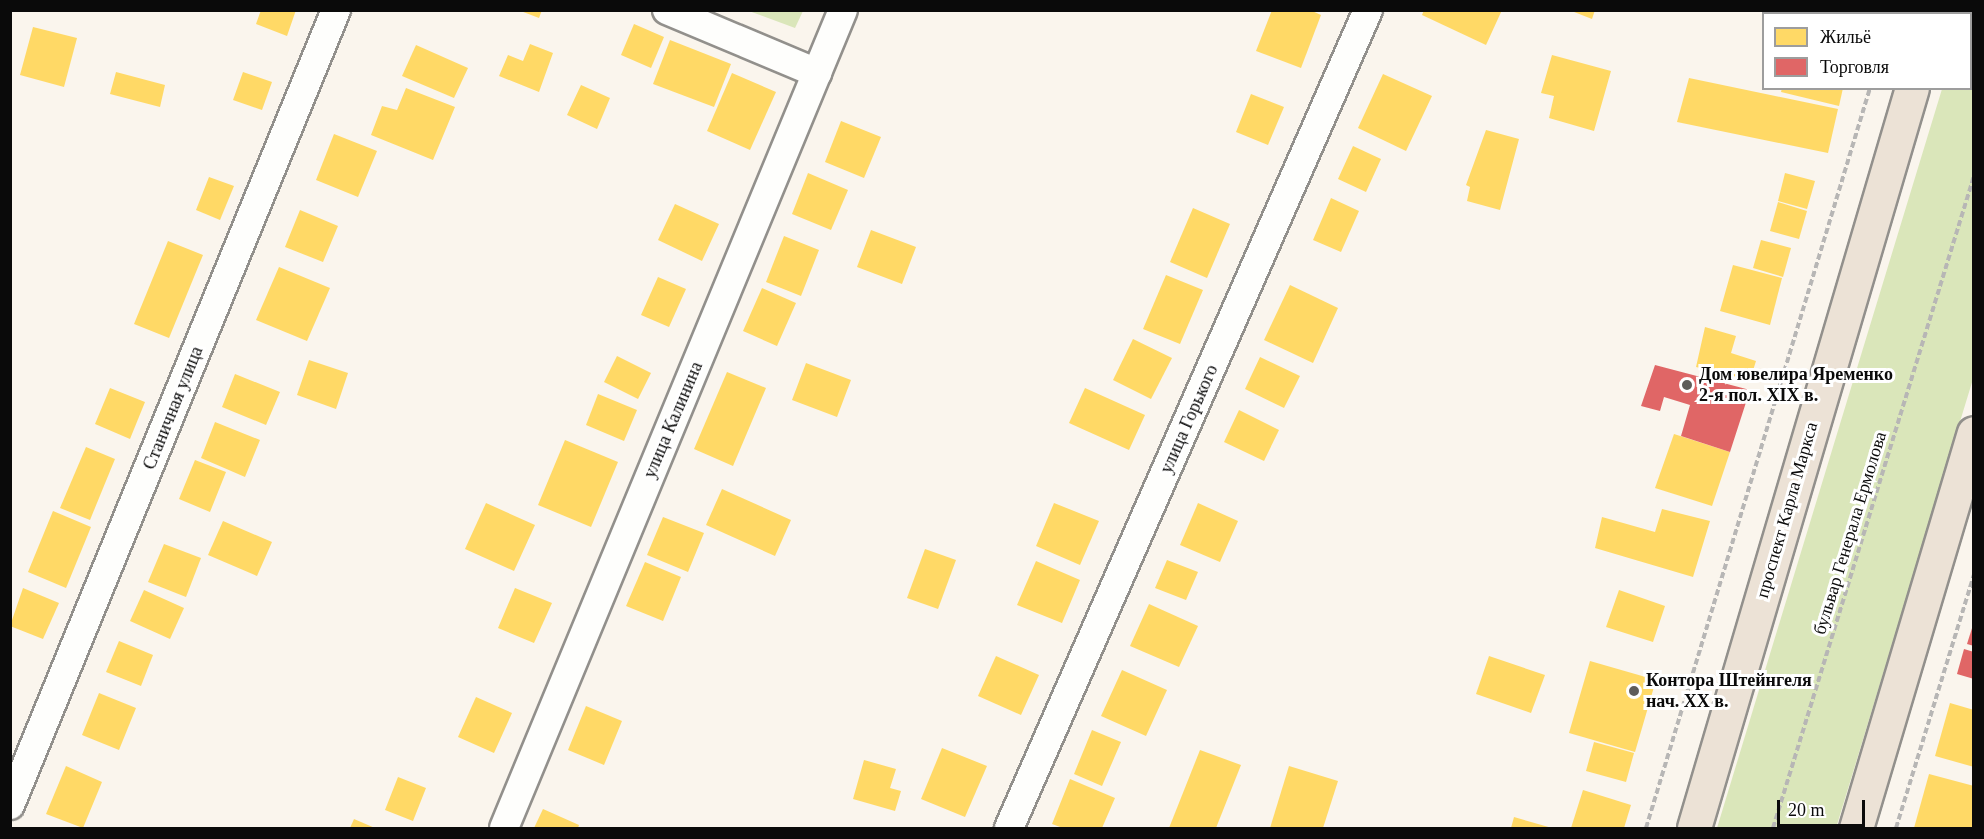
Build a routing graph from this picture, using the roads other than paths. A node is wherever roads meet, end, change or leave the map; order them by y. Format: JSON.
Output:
{"nodes":[{"id":1,"x":336,"y":10,"type":"edge"},
{"id":2,"x":667,"y":10,"type":"edge"},
{"id":3,"x":843,"y":10,"type":"edge"},
{"id":4,"x":1368,"y":10,"type":"edge"},
{"id":5,"x":817,"y":73,"type":"junction"},
{"id":6,"x":1911,"y":90,"type":"edge"},
{"id":7,"x":1974,"y":433,"type":"edge"},
{"id":8,"x":10,"y":805,"type":"edge"},
{"id":9,"x":504,"y":828,"type":"edge"},
{"id":10,"x":1009,"y":828,"type":"edge"},
{"id":11,"x":1694,"y":828,"type":"edge"},
{"id":12,"x":1856,"y":828,"type":"edge"}],
"edges":[{"from":1,"to":8,"type":"street","name":"Станичная улица"},
{"from":2,"to":5,"type":"street"},
{"from":3,"to":5,"type":"street","name":"улица Калинина"},
{"from":4,"to":10,"type":"street","name":"улица Горького"},
{"from":5,"to":9,"type":"street","name":"улица Калинина"},
{"from":6,"to":11,"type":"main road","name":"проспект Карла Маркса"},
{"from":7,"to":12,"type":"main road"}]}
